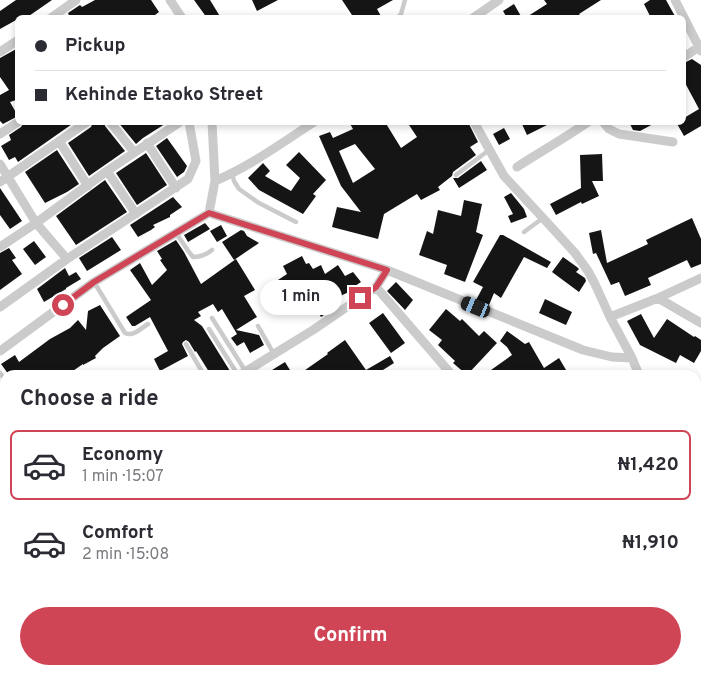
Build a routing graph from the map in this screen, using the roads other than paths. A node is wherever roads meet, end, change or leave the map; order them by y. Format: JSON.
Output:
{"nodes":[{"id":1,"x":76,"y":0,"type":"edge"},
{"id":2,"x":170,"y":0,"type":"edge"},
{"id":3,"x":405,"y":0,"type":"edge"},
{"id":4,"x":499,"y":0,"type":"edge"},
{"id":5,"x":675,"y":0,"type":"edge"},
{"id":6,"x":55,"y":15,"type":"edge"},
{"id":7,"x":180,"y":15,"type":"edge"},
{"id":8,"x":400,"y":15,"type":"edge"},
{"id":9,"x":477,"y":15,"type":"edge"},
{"id":10,"x":683,"y":15,"type":"edge"},
{"id":11,"x":686,"y":22,"type":"edge"},
{"id":12,"x":15,"y":42,"type":"edge"},
{"id":13,"x":700,"y":49,"type":"edge"},
{"id":14,"x":0,"y":52,"type":"edge"},
{"id":15,"x":686,"y":55,"type":"edge"},
{"id":16,"x":15,"y":124,"type":"edge"},
{"id":17,"x":83,"y":125,"type":"edge"},
{"id":18,"x":112,"y":125,"type":"edge"},
{"id":19,"x":175,"y":125,"type":"edge"},
{"id":20,"x":190,"y":125,"type":"edge"},
{"id":21,"x":212,"y":125,"type":"edge"},
{"id":22,"x":309,"y":125,"type":"edge"},
{"id":23,"x":476,"y":125,"type":"edge"},
{"id":24,"x":584,"y":125,"type":"edge"},
{"id":25,"x":606,"y":125,"type":"edge"},
{"id":26,"x":0,"y":134,"type":"edge"},
{"id":27,"x":59,"y":141,"type":"junction"},
{"id":28,"x":673,"y":142,"type":"dead end"},
{"id":29,"x":147,"y":144,"type":"junction"},
{"id":30,"x":489,"y":150,"type":"junction"},
{"id":31,"x":134,"y":152,"type":"junction"},
{"id":32,"x":0,"y":164,"type":"edge"},
{"id":33,"x":517,"y":167,"type":"dead end"},
{"id":34,"x":107,"y":171,"type":"junction"},
{"id":35,"x":232,"y":174,"type":"junction"},
{"id":36,"x":456,"y":175,"type":"dead end"},
{"id":37,"x":8,"y":176,"type":"junction"},
{"id":38,"x":215,"y":181,"type":"junction"},
{"id":39,"x":0,"y":182,"type":"edge"},
{"id":40,"x":88,"y":186,"type":"junction"},
{"id":41,"x":176,"y":188,"type":"junction"},
{"id":42,"x":209,"y":213,"type":"junction"},
{"id":43,"x":136,"y":214,"type":"junction"},
{"id":44,"x":543,"y":218,"type":"junction"},
{"id":45,"x":296,"y":222,"type":"dead end"},
{"id":46,"x":36,"y":223,"type":"junction"},
{"id":47,"x":524,"y":232,"type":"dead end"},
{"id":48,"x":176,"y":233,"type":"junction"},
{"id":49,"x":0,"y":247,"type":"edge"},
{"id":50,"x":212,"y":250,"type":"dead end"},
{"id":51,"x":67,"y":259,"type":"junction"},
{"id":52,"x":387,"y":270,"type":"junction"},
{"id":53,"x":701,"y":278,"type":"edge"},
{"id":54,"x":94,"y":282,"type":"junction"},
{"id":55,"x":376,"y":287,"type":"junction"},
{"id":56,"x":658,"y":298,"type":"junction"},
{"id":57,"x":0,"y":308,"type":"edge"},
{"id":58,"x":610,"y":317,"type":"junction"},
{"id":59,"x":212,"y":318,"type":"dead end"},
{"id":60,"x":701,"y":323,"type":"edge"},
{"id":61,"x":148,"y":324,"type":"dead end"},
{"id":62,"x":258,"y":326,"type":"dead end"},
{"id":63,"x":209,"y":330,"type":"dead end"},
{"id":64,"x":186,"y":344,"type":"dead end"},
{"id":65,"x":0,"y":350,"type":"edge"},
{"id":66,"x":274,"y":354,"type":"junction"},
{"id":67,"x":632,"y":358,"type":"junction"},
{"id":68,"x":201,"y":370,"type":"edge"},
{"id":69,"x":242,"y":370,"type":"edge"},
{"id":70,"x":243,"y":370,"type":"edge"},
{"id":71,"x":250,"y":370,"type":"edge"},
{"id":72,"x":448,"y":370,"type":"edge"},
{"id":73,"x":637,"y":370,"type":"edge"}],
"edges":[{"from":1,"to":6,"type":"street"},
{"from":2,"to":7,"type":"street"},
{"from":3,"to":8,"type":"lane"},
{"from":4,"to":9,"type":"street"},
{"from":5,"to":10,"type":"street"},
{"from":11,"to":13,"type":"street"},
{"from":12,"to":14,"type":"street"},
{"from":13,"to":15,"type":"street"},
{"from":16,"to":26,"type":"street"},
{"from":17,"to":27,"type":"street"},
{"from":18,"to":31,"type":"street"},
{"from":19,"to":29,"type":"street"},
{"from":20,"to":41,"type":"street"},
{"from":21,"to":38,"type":"street"},
{"from":22,"to":35,"type":"street"},
{"from":23,"to":30,"type":"street"},
{"from":24,"to":33,"type":"street"},
{"from":25,"to":28,"type":"street"},
{"from":27,"to":37,"type":"street"},
{"from":27,"to":40,"type":"street"},
{"from":29,"to":31,"type":"street"},
{"from":29,"to":41,"type":"street"},
{"from":30,"to":36,"type":"lane"},
{"from":30,"to":44,"type":"street"},
{"from":31,"to":34,"type":"street"},
{"from":32,"to":37,"type":"street"},
{"from":34,"to":40,"type":"street"},
{"from":34,"to":43,"type":"street"},
{"from":35,"to":38,"type":"street"},
{"from":35,"to":45,"type":"lane"},
{"from":37,"to":39,"type":"street"},
{"from":37,"to":46,"type":"street"},
{"from":38,"to":42,"type":"street"},
{"from":40,"to":46,"type":"street"},
{"from":41,"to":43,"type":"street"},
{"from":42,"to":48,"type":"street"},
{"from":42,"to":52,"type":"street"},
{"from":43,"to":51,"type":"street"},
{"from":44,"to":47,"type":"lane"},
{"from":44,"to":58,"type":"street"},
{"from":46,"to":49,"type":"street"},
{"from":46,"to":51,"type":"street"},
{"from":48,"to":50,"type":"lane"},
{"from":48,"to":54,"type":"street"},
{"from":51,"to":57,"type":"street"},
{"from":52,"to":55,"type":"street"},
{"from":52,"to":67,"type":"street"},
{"from":53,"to":56,"type":"street"},
{"from":54,"to":61,"type":"lane"},
{"from":54,"to":65,"type":"street"},
{"from":55,"to":66,"type":"street"},
{"from":55,"to":72,"type":"street"},
{"from":56,"to":58,"type":"street"},
{"from":56,"to":60,"type":"street"},
{"from":58,"to":67,"type":"street"},
{"from":59,"to":70,"type":"lane"},
{"from":62,"to":66,"type":"lane"},
{"from":63,"to":69,"type":"lane"},
{"from":64,"to":68,"type":"lane"},
{"from":66,"to":71,"type":"street"},
{"from":67,"to":73,"type":"street"}]}
